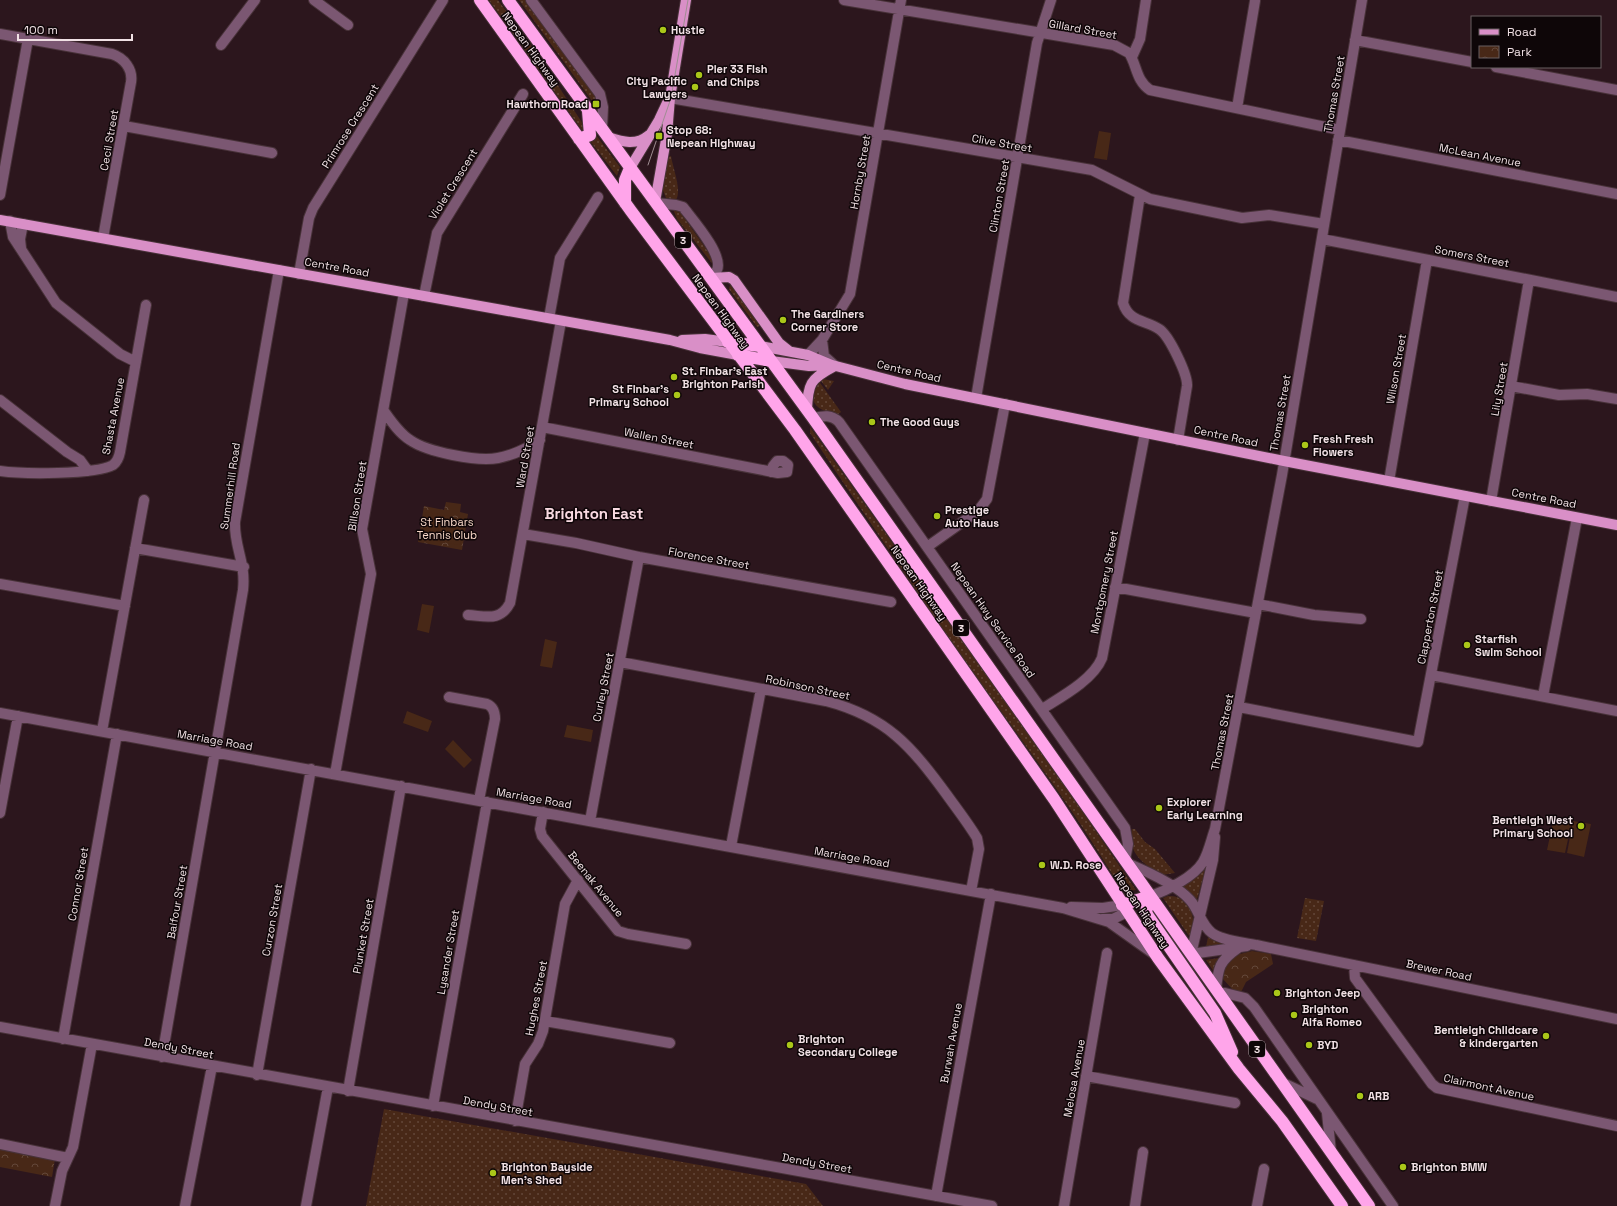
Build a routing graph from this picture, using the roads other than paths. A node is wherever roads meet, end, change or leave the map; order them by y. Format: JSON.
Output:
{"nodes":[{"id":1,"x":255,"y":0,"type":"edge"},
{"id":2,"x":314,"y":0,"type":"edge"},
{"id":3,"x":443,"y":0,"type":"edge"},
{"id":4,"x":480,"y":0,"type":"edge"},
{"id":5,"x":508,"y":0,"type":"edge"},
{"id":6,"x":531,"y":0,"type":"edge"},
{"id":7,"x":686,"y":0,"type":"edge"},
{"id":8,"x":844,"y":0,"type":"edge"},
{"id":9,"x":1051,"y":0,"type":"edge"},
{"id":10,"x":1146,"y":0,"type":"edge"},
{"id":11,"x":1362,"y":0,"type":"edge"},
{"id":12,"x":1255,"y":1,"type":"edge"},
{"id":13,"x":900,"y":5,"type":"edge"},
{"id":14,"x":348,"y":26,"type":"dead end"},
{"id":15,"x":0,"y":34,"type":"edge"},
{"id":16,"x":1041,"y":34,"type":"junction"},
{"id":17,"x":28,"y":39,"type":"junction"},
{"id":18,"x":1356,"y":40,"type":"junction"},
{"id":19,"x":221,"y":45,"type":"dead end"},
{"id":20,"x":1132,"y":57,"type":"junction"},
{"id":21,"x":1471,"y":62,"type":"edge"},
{"id":22,"x":1501,"y":68,"type":"edge"},
{"id":23,"x":1617,"y":90,"type":"edge"},
{"id":24,"x":523,"y":94,"type":"dead end"},
{"id":25,"x":670,"y":98,"type":"junction"},
{"id":26,"x":1237,"y":108,"type":"junction"},
{"id":27,"x":588,"y":110,"type":"junction"},
{"id":28,"x":124,"y":126,"type":"junction"},
{"id":29,"x":605,"y":133,"type":"junction"},
{"id":30,"x":651,"y":134,"type":"junction"},
{"id":31,"x":878,"y":134,"type":"junction"},
{"id":32,"x":1339,"y":135,"type":"junction"},
{"id":33,"x":579,"y":139,"type":"junction"},
{"id":34,"x":272,"y":153,"type":"dead end"},
{"id":35,"x":1018,"y":157,"type":"junction"},
{"id":36,"x":630,"y":168,"type":"junction"},
{"id":37,"x":1617,"y":194,"type":"edge"},
{"id":38,"x":0,"y":195,"type":"edge"},
{"id":39,"x":1140,"y":195,"type":"junction"},
{"id":40,"x":598,"y":197,"type":"dead end"},
{"id":41,"x":625,"y":202,"type":"junction"},
{"id":42,"x":656,"y":203,"type":"junction"},
{"id":43,"x":5,"y":221,"type":"edge"},
{"id":44,"x":23,"y":224,"type":"junction"},
{"id":45,"x":1324,"y":224,"type":"junction"},
{"id":46,"x":103,"y":238,"type":"junction"},
{"id":47,"x":1322,"y":240,"type":"junction"},
{"id":48,"x":21,"y":248,"type":"junction"},
{"id":49,"x":1427,"y":260,"type":"junction"},
{"id":50,"x":279,"y":270,"type":"junction"},
{"id":51,"x":299,"y":274,"type":"junction"},
{"id":52,"x":710,"y":278,"type":"junction"},
{"id":53,"x":1530,"y":280,"type":"junction"},
{"id":54,"x":404,"y":293,"type":"junction"},
{"id":55,"x":424,"y":296,"type":"junction"},
{"id":56,"x":1617,"y":297,"type":"edge"},
{"id":57,"x":146,"y":305,"type":"dead end"},
{"id":58,"x":549,"y":318,"type":"junction"},
{"id":59,"x":561,"y":321,"type":"junction"},
{"id":60,"x":670,"y":340,"type":"junction"},
{"id":61,"x":822,"y":340,"type":"junction"},
{"id":62,"x":728,"y":342,"type":"junction"},
{"id":63,"x":760,"y":346,"type":"junction"},
{"id":64,"x":789,"y":351,"type":"junction"},
{"id":65,"x":738,"y":355,"type":"junction"},
{"id":66,"x":808,"y":355,"type":"junction"},
{"id":67,"x":136,"y":359,"type":"junction"},
{"id":68,"x":771,"y":361,"type":"junction"},
{"id":69,"x":835,"y":366,"type":"junction"},
{"id":70,"x":1511,"y":386,"type":"junction"},
{"id":71,"x":976,"y":398,"type":"junction"},
{"id":72,"x":1617,"y":399,"type":"edge"},
{"id":73,"x":0,"y":400,"type":"edge"},
{"id":74,"x":1004,"y":404,"type":"junction"},
{"id":75,"x":384,"y":411,"type":"junction"},
{"id":76,"x":810,"y":414,"type":"junction"},
{"id":77,"x":542,"y":427,"type":"junction"},
{"id":78,"x":795,"y":430,"type":"junction"},
{"id":79,"x":1145,"y":433,"type":"junction"},
{"id":80,"x":540,"y":440,"type":"junction"},
{"id":81,"x":1178,"y":440,"type":"junction"},
{"id":82,"x":67,"y":452,"type":"junction"},
{"id":83,"x":1284,"y":461,"type":"junction"},
{"id":84,"x":0,"y":471,"type":"edge"},
{"id":85,"x":76,"y":471,"type":"junction"},
{"id":86,"x":88,"y":471,"type":"junction"},
{"id":87,"x":771,"y":472,"type":"dead end"},
{"id":88,"x":1389,"y":481,"type":"junction"},
{"id":89,"x":1465,"y":496,"type":"junction"},
{"id":90,"x":144,"y":500,"type":"dead end"},
{"id":91,"x":1491,"y":501,"type":"junction"},
{"id":92,"x":1577,"y":518,"type":"junction"},
{"id":93,"x":1617,"y":525,"type":"edge"},
{"id":94,"x":523,"y":534,"type":"junction"},
{"id":95,"x":927,"y":547,"type":"junction"},
{"id":96,"x":135,"y":548,"type":"junction"},
{"id":97,"x":639,"y":558,"type":"junction"},
{"id":98,"x":244,"y":567,"type":"junction"},
{"id":99,"x":0,"y":584,"type":"edge"},
{"id":100,"x":1115,"y":587,"type":"junction"},
{"id":101,"x":891,"y":602,"type":"dead end"},
{"id":102,"x":125,"y":606,"type":"junction"},
{"id":103,"x":1257,"y":609,"type":"junction"},
{"id":104,"x":468,"y":615,"type":"dead end"},
{"id":105,"x":1361,"y":619,"type":"dead end"},
{"id":106,"x":620,"y":662,"type":"junction"},
{"id":107,"x":1431,"y":675,"type":"junction"},
{"id":108,"x":761,"y":688,"type":"junction"},
{"id":109,"x":1543,"y":696,"type":"junction"},
{"id":110,"x":449,"y":697,"type":"dead end"},
{"id":111,"x":1239,"y":707,"type":"junction"},
{"id":112,"x":1042,"y":709,"type":"junction"},
{"id":113,"x":1617,"y":710,"type":"edge"},
{"id":114,"x":0,"y":713,"type":"edge"},
{"id":115,"x":18,"y":716,"type":"junction"},
{"id":116,"x":102,"y":732,"type":"junction"},
{"id":117,"x":117,"y":734,"type":"junction"},
{"id":118,"x":215,"y":752,"type":"junction"},
{"id":119,"x":311,"y":770,"type":"junction"},
{"id":120,"x":335,"y":774,"type":"junction"},
{"id":121,"x":401,"y":786,"type":"junction"},
{"id":122,"x":483,"y":801,"type":"junction"},
{"id":123,"x":542,"y":812,"type":"junction"},
{"id":124,"x":0,"y":813,"type":"edge"},
{"id":125,"x":590,"y":821,"type":"junction"},
{"id":126,"x":1215,"y":829,"type":"junction"},
{"id":127,"x":731,"y":846,"type":"junction"},
{"id":128,"x":1126,"y":862,"type":"junction"},
{"id":129,"x":578,"y":880,"type":"junction"},
{"id":130,"x":1172,"y":886,"type":"junction"},
{"id":131,"x":972,"y":891,"type":"junction"},
{"id":132,"x":991,"y":894,"type":"junction"},
{"id":133,"x":1150,"y":896,"type":"junction"},
{"id":134,"x":1063,"y":908,"type":"junction"},
{"id":135,"x":1124,"y":908,"type":"junction"},
{"id":136,"x":1097,"y":918,"type":"junction"},
{"id":137,"x":1200,"y":918,"type":"junction"},
{"id":138,"x":686,"y":944,"type":"dead end"},
{"id":139,"x":1256,"y":945,"type":"junction"},
{"id":140,"x":1240,"y":946,"type":"junction"},
{"id":141,"x":1107,"y":953,"type":"dead end"},
{"id":142,"x":1191,"y":954,"type":"junction"},
{"id":143,"x":1175,"y":957,"type":"junction"},
{"id":144,"x":1159,"y":959,"type":"junction"},
{"id":145,"x":1358,"y":966,"type":"junction"},
{"id":146,"x":1217,"y":991,"type":"junction"},
{"id":147,"x":1205,"y":999,"type":"junction"},
{"id":148,"x":1617,"y":1019,"type":"edge"},
{"id":149,"x":545,"y":1021,"type":"junction"},
{"id":150,"x":0,"y":1027,"type":"edge"},
{"id":151,"x":63,"y":1038,"type":"junction"},
{"id":152,"x":670,"y":1043,"type":"dead end"},
{"id":153,"x":92,"y":1044,"type":"junction"},
{"id":154,"x":162,"y":1057,"type":"junction"},
{"id":155,"x":212,"y":1066,"type":"junction"},
{"id":156,"x":1237,"y":1066,"type":"junction"},
{"id":157,"x":257,"y":1074,"type":"junction"},
{"id":158,"x":1086,"y":1076,"type":"junction"},
{"id":159,"x":1281,"y":1082,"type":"junction"},
{"id":160,"x":328,"y":1087,"type":"junction"},
{"id":161,"x":348,"y":1091,"type":"junction"},
{"id":162,"x":1235,"y":1103,"type":"dead end"},
{"id":163,"x":433,"y":1106,"type":"junction"},
{"id":164,"x":1323,"y":1106,"type":"junction"},
{"id":165,"x":515,"y":1121,"type":"junction"},
{"id":166,"x":1617,"y":1126,"type":"edge"},
{"id":167,"x":0,"y":1144,"type":"edge"},
{"id":168,"x":1143,"y":1152,"type":"dead end"},
{"id":169,"x":1331,"y":1152,"type":"junction"},
{"id":170,"x":68,"y":1158,"type":"junction"},
{"id":171,"x":1264,"y":1169,"type":"dead end"},
{"id":172,"x":936,"y":1196,"type":"junction"},
{"id":173,"x":955,"y":1203,"type":"edge"},
{"id":174,"x":1363,"y":1203,"type":"edge"},
{"id":175,"x":55,"y":1206,"type":"edge"},
{"id":176,"x":185,"y":1206,"type":"edge"},
{"id":177,"x":306,"y":1206,"type":"edge"},
{"id":178,"x":992,"y":1206,"type":"edge"},
{"id":179,"x":1064,"y":1206,"type":"edge"},
{"id":180,"x":1134,"y":1206,"type":"edge"},
{"id":181,"x":1257,"y":1206,"type":"edge"},
{"id":182,"x":1342,"y":1206,"type":"edge"},
{"id":183,"x":1393,"y":1206,"type":"edge"}],
"edges":[{"from":1,"to":19,"type":"street"},
{"from":2,"to":14,"type":"street"},
{"from":3,"to":51,"type":"street","name":"Primrose Crescent"},
{"from":4,"to":33,"type":"highway","name":"Nepean Highway","number":"3"},
{"from":5,"to":27,"type":"highway","name":"Nepean Highway","number":"3"},
{"from":6,"to":29,"type":"street"},
{"from":7,"to":25,"type":"main road"},
{"from":8,"to":13,"type":"street","name":"Gillard Street"},
{"from":9,"to":16,"type":"street","name":"Clinton Street"},
{"from":10,"to":20,"type":"street"},
{"from":11,"to":18,"type":"street","name":"Thomas Street"},
{"from":12,"to":26,"type":"street"},
{"from":13,"to":16,"type":"street","name":"Gillard Street"},
{"from":13,"to":31,"type":"street","name":"Hornby Street"},
{"from":15,"to":17,"type":"street"},
{"from":16,"to":20,"type":"street","name":"Gillard Street"},
{"from":16,"to":35,"type":"street","name":"Clinton Street"},
{"from":17,"to":28,"type":"street","name":"Cecil Street"},
{"from":17,"to":38,"type":"street"},
{"from":18,"to":21,"type":"street"},
{"from":18,"to":32,"type":"street","name":"Thomas Street"},
{"from":20,"to":26,"type":"street"},
{"from":22,"to":23,"type":"street"},
{"from":24,"to":55,"type":"street","name":"Violet Crescent"},
{"from":25,"to":30,"type":"main road"},
{"from":25,"to":31,"type":"street","name":"Clive Street"},
{"from":25,"to":42,"type":"main road"},
{"from":26,"to":32,"type":"street"},
{"from":27,"to":29,"type":"highway","name":"Nepean Highway","number":"3"},
{"from":27,"to":33,"type":"highway"},
{"from":28,"to":34,"type":"street"},
{"from":28,"to":46,"type":"street","name":"Cecil Street"},
{"from":29,"to":30,"type":"main road"},
{"from":29,"to":36,"type":"highway","name":"Nepean Highway","number":"3"},
{"from":30,"to":36,"type":"main road"},
{"from":31,"to":35,"type":"street","name":"Clive Street"},
{"from":31,"to":61,"type":"street","name":"Hornby Street"},
{"from":32,"to":37,"type":"street","name":"McLean Avenue"},
{"from":32,"to":45,"type":"street","name":"Thomas Street"},
{"from":33,"to":41,"type":"highway","name":"Nepean Highway","number":"3"},
{"from":35,"to":39,"type":"street","name":"Clive Street"},
{"from":35,"to":71,"type":"street","name":"Clinton Street"},
{"from":36,"to":41,"type":"highway"},
{"from":36,"to":42,"type":"highway","name":"Nepean Highway","number":"3"},
{"from":39,"to":45,"type":"street","name":"Clive Street"},
{"from":39,"to":81,"type":"street"},
{"from":40,"to":58,"type":"street"},
{"from":41,"to":62,"type":"highway","name":"Nepean Highway","number":"3"},
{"from":42,"to":52,"type":"highway","name":"Nepean Highway","number":"3"},
{"from":42,"to":52,"type":"street"},
{"from":43,"to":44,"type":"main road","name":"Centre Road"},
{"from":43,"to":48,"type":"street"},
{"from":44,"to":46,"type":"main road","name":"Centre Road"},
{"from":44,"to":48,"type":"street"},
{"from":45,"to":47,"type":"street","name":"Thomas Street"},
{"from":46,"to":50,"type":"main road","name":"Centre Road"},
{"from":47,"to":49,"type":"street","name":"Somers Street"},
{"from":47,"to":83,"type":"street","name":"Thomas Street"},
{"from":48,"to":67,"type":"street"},
{"from":49,"to":53,"type":"street","name":"Somers Street"},
{"from":49,"to":88,"type":"street","name":"Wilson Street"},
{"from":50,"to":51,"type":"main road","name":"Centre Road"},
{"from":50,"to":98,"type":"street","name":"Summerhill Road"},
{"from":51,"to":54,"type":"main road","name":"Centre Road"},
{"from":52,"to":63,"type":"highway","name":"Nepean Highway","number":"3"},
{"from":52,"to":64,"type":"main road"},
{"from":53,"to":56,"type":"street","name":"Somers Street"},
{"from":53,"to":70,"type":"street","name":"Lily Street"},
{"from":54,"to":55,"type":"main road","name":"Centre Road"},
{"from":54,"to":75,"type":"street","name":"Billson Street"},
{"from":55,"to":58,"type":"main road","name":"Centre Road"},
{"from":57,"to":67,"type":"street","name":"Shasta Avenue"},
{"from":58,"to":59,"type":"main road","name":"Centre Road"},
{"from":59,"to":60,"type":"main road","name":"Centre Road"},
{"from":59,"to":77,"type":"street","name":"Ward Street"},
{"from":60,"to":62,"type":"main road","name":"Centre Road"},
{"from":60,"to":65,"type":"main road","name":"Centre Road"},
{"from":61,"to":66,"type":"street","name":"Hornby Street"},
{"from":61,"to":69,"type":"street"},
{"from":62,"to":63,"type":"highway","name":"Centre Road"},
{"from":62,"to":65,"type":"highway","name":"Nepean Highway","number":"3"},
{"from":63,"to":64,"type":"main road","name":"Centre Road"},
{"from":63,"to":68,"type":"highway","name":"Nepean Highway","number":"3"},
{"from":64,"to":66,"type":"main road","name":"Centre Road"},
{"from":65,"to":68,"type":"highway","name":"Centre Road"},
{"from":65,"to":78,"type":"highway","name":"Nepean Highway","number":"3"},
{"from":66,"to":69,"type":"main road","name":"Centre Road"},
{"from":67,"to":86,"type":"street","name":"Shasta Avenue"},
{"from":68,"to":69,"type":"main road","name":"Centre Road"},
{"from":68,"to":76,"type":"highway","name":"Nepean Highway","number":"3"},
{"from":69,"to":71,"type":"main road","name":"Centre Road"},
{"from":69,"to":76,"type":"main road"},
{"from":70,"to":72,"type":"street"},
{"from":70,"to":91,"type":"street","name":"Lily Street"},
{"from":71,"to":74,"type":"main road","name":"Centre Road"},
{"from":73,"to":82,"type":"street"},
{"from":74,"to":79,"type":"main road","name":"Centre Road"},
{"from":74,"to":95,"type":"street"},
{"from":75,"to":80,"type":"street"},
{"from":75,"to":120,"type":"street","name":"Billson Street"},
{"from":76,"to":78,"type":"highway"},
{"from":76,"to":95,"type":"street","name":"Nepean Hwy Service Road"},
{"from":76,"to":128,"type":"highway","name":"Nepean Highway","number":"3"},
{"from":77,"to":80,"type":"street","name":"Ward Street"},
{"from":77,"to":87,"type":"street","name":"Wallen Street"},
{"from":78,"to":135,"type":"highway","name":"Nepean Highway","number":"3"},
{"from":79,"to":81,"type":"main road","name":"Centre Road"},
{"from":79,"to":100,"type":"street","name":"Montgomery Street"},
{"from":80,"to":94,"type":"street","name":"Ward Street"},
{"from":81,"to":83,"type":"main road","name":"Centre Road"},
{"from":82,"to":85,"type":"street"},
{"from":82,"to":86,"type":"street"},
{"from":83,"to":88,"type":"main road","name":"Centre Road"},
{"from":83,"to":103,"type":"street","name":"Thomas Street"},
{"from":84,"to":85,"type":"street","name":"Shasta Avenue"},
{"from":85,"to":86,"type":"street","name":"Shasta Avenue"},
{"from":88,"to":89,"type":"main road","name":"Centre Road"},
{"from":89,"to":91,"type":"main road","name":"Centre Road"},
{"from":89,"to":107,"type":"street","name":"Clapperton Street"},
{"from":90,"to":96,"type":"street"},
{"from":91,"to":92,"type":"main road","name":"Centre Road"},
{"from":92,"to":93,"type":"main road","name":"Centre Road"},
{"from":92,"to":109,"type":"street"},
{"from":94,"to":97,"type":"street","name":"Florence Street"},
{"from":94,"to":104,"type":"street","name":"Ward Street"},
{"from":95,"to":112,"type":"street","name":"Nepean Hwy Service Road"},
{"from":96,"to":98,"type":"street"},
{"from":96,"to":102,"type":"street"},
{"from":97,"to":101,"type":"street","name":"Florence Street"},
{"from":97,"to":106,"type":"street","name":"Curley Street"},
{"from":98,"to":118,"type":"street","name":"Summerhill Road"},
{"from":99,"to":102,"type":"street"},
{"from":100,"to":103,"type":"street"},
{"from":100,"to":112,"type":"street","name":"Montgomery Street"},
{"from":102,"to":116,"type":"street"},
{"from":103,"to":105,"type":"street"},
{"from":103,"to":111,"type":"street","name":"Thomas Street"},
{"from":106,"to":108,"type":"street","name":"Robinson Street"},
{"from":106,"to":125,"type":"street","name":"Curley Street"},
{"from":107,"to":109,"type":"street"},
{"from":107,"to":111,"type":"street","name":"Clapperton Street"},
{"from":108,"to":127,"type":"street"},
{"from":108,"to":131,"type":"street","name":"Robinson Street"},
{"from":109,"to":113,"type":"street"},
{"from":110,"to":122,"type":"street","name":"Lysander Street"},
{"from":111,"to":126,"type":"street","name":"Thomas Street"},
{"from":112,"to":128,"type":"street","name":"Nepean Hwy Service Road"},
{"from":114,"to":115,"type":"street","name":"Marriage Road"},
{"from":115,"to":116,"type":"street","name":"Marriage Road"},
{"from":115,"to":124,"type":"street"},
{"from":116,"to":117,"type":"street","name":"Marriage Road"},
{"from":117,"to":118,"type":"street","name":"Marriage Road"},
{"from":117,"to":151,"type":"street","name":"Connor Street"},
{"from":118,"to":119,"type":"street","name":"Marriage Road"},
{"from":118,"to":154,"type":"street","name":"Balfour Street"},
{"from":119,"to":120,"type":"street","name":"Marriage Road"},
{"from":119,"to":157,"type":"street","name":"Curzon Street"},
{"from":120,"to":121,"type":"street","name":"Marriage Road"},
{"from":121,"to":122,"type":"street","name":"Marriage Road"},
{"from":121,"to":161,"type":"street","name":"Plunket Street"},
{"from":122,"to":123,"type":"street","name":"Marriage Road"},
{"from":122,"to":163,"type":"street","name":"Lysander Street"},
{"from":123,"to":125,"type":"street","name":"Marriage Road"},
{"from":123,"to":129,"type":"street","name":"Beenak Avenue"},
{"from":125,"to":127,"type":"street","name":"Marriage Road"},
{"from":126,"to":130,"type":"street","name":"Thomas Street"},
{"from":126,"to":137,"type":"street","name":"Thomas Street"},
{"from":127,"to":131,"type":"street","name":"Marriage Road"},
{"from":128,"to":130,"type":"street","name":"Brewer Road"},
{"from":128,"to":133,"type":"highway","name":"Nepean Highway","number":"3"},
{"from":129,"to":138,"type":"street","name":"Beenak Avenue"},
{"from":129,"to":149,"type":"street","name":"Hughes Street"},
{"from":130,"to":133,"type":"street","name":"Thomas Street"},
{"from":130,"to":137,"type":"street","name":"Brewer Road"},
{"from":131,"to":132,"type":"street","name":"Marriage Road"},
{"from":132,"to":134,"type":"street","name":"Marriage Road"},
{"from":132,"to":172,"type":"street","name":"Burwah Avenue"},
{"from":133,"to":135,"type":"highway"},
{"from":133,"to":142,"type":"highway","name":"Nepean Highway","number":"3"},
{"from":133,"to":143,"type":"highway"},
{"from":134,"to":135,"type":"street","name":"Marriage Road"},
{"from":134,"to":136,"type":"street","name":"Marriage Road"},
{"from":135,"to":136,"type":"street"},
{"from":135,"to":144,"type":"highway","name":"Nepean Highway","number":"3"},
{"from":136,"to":144,"type":"street","name":"Marriage Road"},
{"from":137,"to":139,"type":"street","name":"Brewer Road"},
{"from":137,"to":142,"type":"street","name":"Thomas Street"},
{"from":139,"to":140,"type":"street","name":"Brewer Road"},
{"from":139,"to":145,"type":"street","name":"Brewer Road"},
{"from":140,"to":142,"type":"street","name":"Brewer Road"},
{"from":140,"to":146,"type":"street"},
{"from":141,"to":158,"type":"street","name":"Melosa Avenue"},
{"from":142,"to":143,"type":"highway"},
{"from":142,"to":146,"type":"highway","name":"Nepean Highway","number":"3"},
{"from":143,"to":144,"type":"highway"},
{"from":143,"to":147,"type":"highway"},
{"from":144,"to":156,"type":"highway","name":"Nepean Highway","number":"3"},
{"from":145,"to":148,"type":"street","name":"Brewer Road"},
{"from":145,"to":166,"type":"street","name":"Clairmont Avenue"},
{"from":146,"to":147,"type":"highway"},
{"from":146,"to":159,"type":"highway","name":"Nepean Highway","number":"3"},
{"from":146,"to":164,"type":"street"},
{"from":147,"to":156,"type":"highway"},
{"from":149,"to":152,"type":"street"},
{"from":149,"to":165,"type":"street","name":"Hughes Street"},
{"from":150,"to":151,"type":"street","name":"Dendy Street"},
{"from":151,"to":153,"type":"street","name":"Dendy Street"},
{"from":153,"to":154,"type":"street","name":"Dendy Street"},
{"from":153,"to":170,"type":"street"},
{"from":154,"to":155,"type":"street","name":"Dendy Street"},
{"from":155,"to":157,"type":"street","name":"Dendy Street"},
{"from":155,"to":176,"type":"street"},
{"from":156,"to":182,"type":"highway","name":"Nepean Highway","number":"3"},
{"from":157,"to":160,"type":"street","name":"Dendy Street"},
{"from":158,"to":162,"type":"street"},
{"from":158,"to":179,"type":"street","name":"Melosa Avenue"},
{"from":159,"to":164,"type":"street"},
{"from":159,"to":169,"type":"highway","name":"Nepean Highway","number":"3"},
{"from":160,"to":161,"type":"street","name":"Dendy Street"},
{"from":160,"to":177,"type":"street"},
{"from":161,"to":163,"type":"street","name":"Dendy Street"},
{"from":163,"to":165,"type":"street","name":"Dendy Street"},
{"from":164,"to":169,"type":"street"},
{"from":164,"to":183,"type":"street"},
{"from":165,"to":172,"type":"street","name":"Dendy Street"},
{"from":167,"to":170,"type":"street"},
{"from":168,"to":180,"type":"street"},
{"from":169,"to":174,"type":"highway","name":"Nepean Highway","number":"3"},
{"from":170,"to":175,"type":"street"},
{"from":171,"to":181,"type":"street"},
{"from":172,"to":173,"type":"street","name":"Dendy Street"},
{"from":173,"to":178,"type":"street","name":"Dendy Street"}]}
